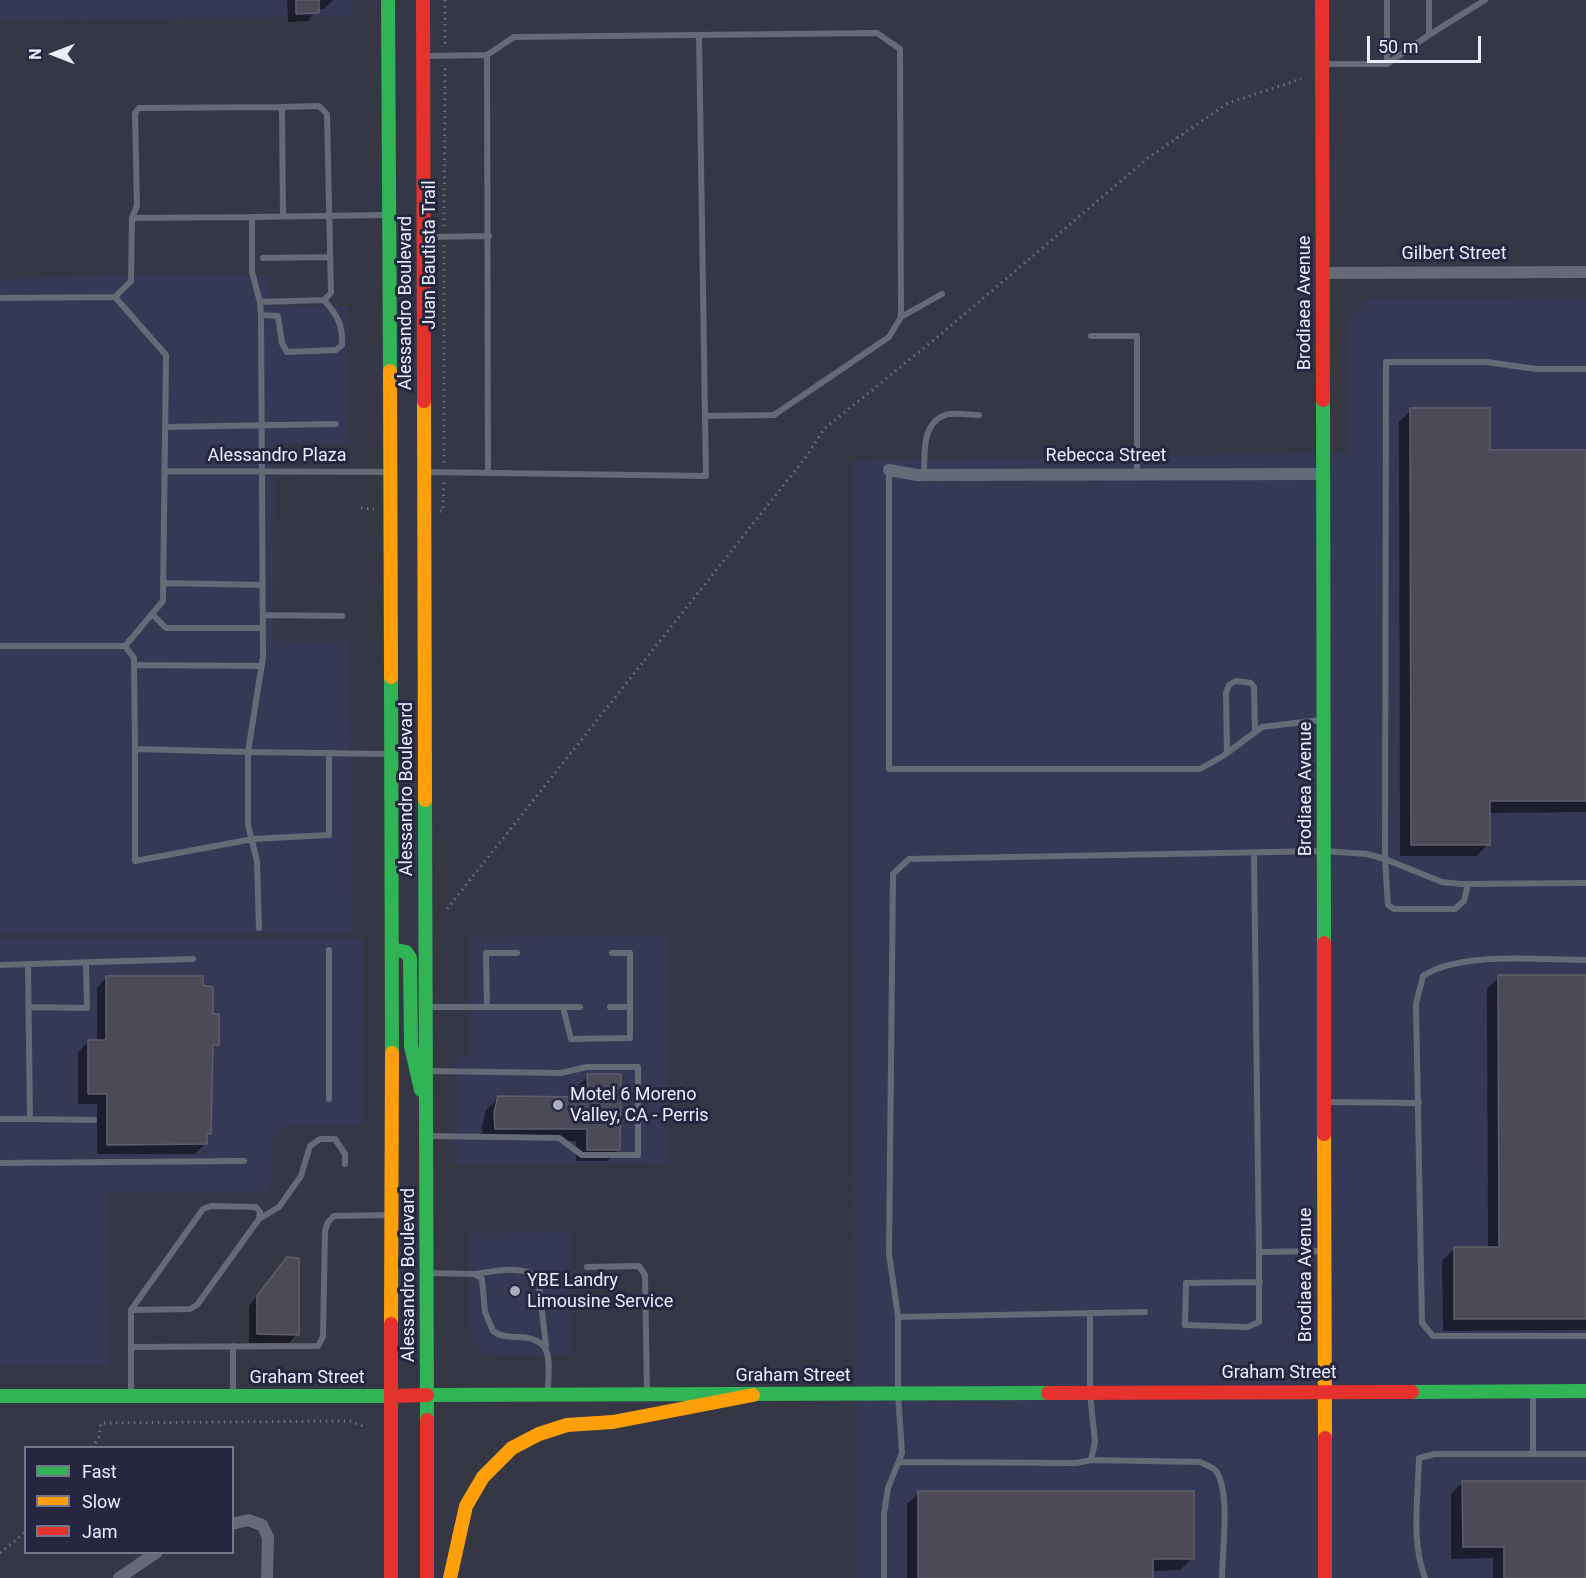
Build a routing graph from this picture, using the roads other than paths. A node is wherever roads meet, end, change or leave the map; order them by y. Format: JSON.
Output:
{"nodes":[{"id":1,"x":388,"y":0,"type":"edge"},
{"id":2,"x":423,"y":0,"type":"edge"},
{"id":3,"x":1322,"y":0,"type":"edge"},
{"id":4,"x":1387,"y":0,"type":"edge"},
{"id":5,"x":1429,"y":0,"type":"edge"},
{"id":6,"x":1485,"y":0,"type":"edge"},
{"id":7,"x":699,"y":35,"type":"junction"},
{"id":8,"x":1429,"y":35,"type":"junction"},
{"id":9,"x":487,"y":55,"type":"junction"},
{"id":10,"x":423,"y":56,"type":"junction"},
{"id":11,"x":1322,"y":64,"type":"junction"},
{"id":12,"x":1387,"y":64,"type":"junction"},
{"id":13,"x":282,"y":107,"type":"junction"},
{"id":14,"x":388,"y":214,"type":"junction"},
{"id":15,"x":283,"y":216,"type":"junction"},
{"id":16,"x":328,"y":216,"type":"junction"},
{"id":17,"x":252,"y":217,"type":"junction"},
{"id":18,"x":132,"y":218,"type":"junction"},
{"id":19,"x":489,"y":236,"type":"junction"},
{"id":20,"x":424,"y":237,"type":"junction"},
{"id":21,"x":329,"y":257,"type":"junction"},
{"id":22,"x":263,"y":258,"type":"dead end"},
{"id":23,"x":1586,"y":272,"type":"edge"},
{"id":24,"x":1323,"y":273,"type":"junction"},
{"id":25,"x":942,"y":294,"type":"dead end"},
{"id":26,"x":115,"y":297,"type":"junction"},
{"id":27,"x":0,"y":298,"type":"edge"},
{"id":28,"x":324,"y":300,"type":"junction"},
{"id":29,"x":260,"y":302,"type":"junction"},
{"id":30,"x":261,"y":315,"type":"junction"},
{"id":31,"x":902,"y":317,"type":"junction"},
{"id":32,"x":1091,"y":336,"type":"dead end"},
{"id":33,"x":1586,"y":369,"type":"edge"},
{"id":34,"x":979,"y":415,"type":"dead end"},
{"id":35,"x":705,"y":416,"type":"junction"},
{"id":36,"x":336,"y":424,"type":"dead end"},
{"id":37,"x":262,"y":426,"type":"junction"},
{"id":38,"x":165,"y":428,"type":"junction"},
{"id":39,"x":889,"y":470,"type":"joint"},
{"id":40,"x":165,"y":471,"type":"junction"},
{"id":41,"x":262,"y":471,"type":"junction"},
{"id":42,"x":406,"y":472,"type":"junction"},
{"id":43,"x":488,"y":472,"type":"junction"},
{"id":44,"x":1137,"y":474,"type":"junction"},
{"id":45,"x":1323,"y":474,"type":"junction"},
{"id":46,"x":924,"y":475,"type":"junction"},
{"id":47,"x":163,"y":583,"type":"junction"},
{"id":48,"x":263,"y":585,"type":"junction"},
{"id":49,"x":152,"y":614,"type":"junction"},
{"id":50,"x":263,"y":615,"type":"junction"},
{"id":51,"x":342,"y":616,"type":"dead end"},
{"id":52,"x":263,"y":628,"type":"junction"},
{"id":53,"x":0,"y":646,"type":"edge"},
{"id":54,"x":125,"y":646,"type":"junction"},
{"id":55,"x":134,"y":665,"type":"junction"},
{"id":56,"x":262,"y":666,"type":"junction"},
{"id":57,"x":1324,"y":720,"type":"junction"},
{"id":58,"x":1255,"y":732,"type":"junction"},
{"id":59,"x":135,"y":749,"type":"junction"},
{"id":60,"x":248,"y":752,"type":"junction"},
{"id":61,"x":329,"y":753,"type":"junction"},
{"id":62,"x":1227,"y":753,"type":"junction"},
{"id":63,"x":389,"y":754,"type":"junction"},
{"id":64,"x":253,"y":839,"type":"junction"},
{"id":65,"x":1324,"y":851,"type":"junction"},
{"id":66,"x":1254,"y":853,"type":"junction"},
{"id":67,"x":1385,"y":859,"type":"junction"},
{"id":68,"x":1586,"y":883,"type":"edge"},
{"id":69,"x":1468,"y":884,"type":"junction"},
{"id":70,"x":259,"y":928,"type":"dead end"},
{"id":71,"x":392,"y":949,"type":"junction"},
{"id":72,"x":329,"y":950,"type":"dead end"},
{"id":73,"x":517,"y":952,"type":"dead end"},
{"id":74,"x":612,"y":953,"type":"dead end"},
{"id":75,"x":193,"y":959,"type":"dead end"},
{"id":76,"x":1586,"y":960,"type":"edge"},
{"id":77,"x":86,"y":963,"type":"junction"},
{"id":78,"x":0,"y":965,"type":"edge"},
{"id":79,"x":28,"y":965,"type":"junction"},
{"id":80,"x":487,"y":1006,"type":"junction"},
{"id":81,"x":29,"y":1007,"type":"junction"},
{"id":82,"x":427,"y":1007,"type":"junction"},
{"id":83,"x":563,"y":1007,"type":"junction"},
{"id":84,"x":580,"y":1007,"type":"dead end"},
{"id":85,"x":610,"y":1007,"type":"dead end"},
{"id":86,"x":629,"y":1007,"type":"junction"},
{"id":87,"x":428,"y":1071,"type":"junction"},
{"id":88,"x":329,"y":1099,"type":"dead end"},
{"id":89,"x":1324,"y":1102,"type":"junction"},
{"id":90,"x":1419,"y":1103,"type":"junction"},
{"id":91,"x":428,"y":1112,"type":"junction"},
{"id":92,"x":0,"y":1119,"type":"edge"},
{"id":93,"x":30,"y":1119,"type":"junction"},
{"id":94,"x":94,"y":1120,"type":"dead end"},
{"id":95,"x":427,"y":1136,"type":"junction"},
{"id":96,"x":244,"y":1161,"type":"dead end"},
{"id":97,"x":0,"y":1163,"type":"edge"},
{"id":98,"x":345,"y":1164,"type":"dead end"},
{"id":99,"x":390,"y":1215,"type":"junction"},
{"id":100,"x":259,"y":1219,"type":"junction"},
{"id":101,"x":1324,"y":1251,"type":"junction"},
{"id":102,"x":1259,"y":1252,"type":"junction"},
{"id":103,"x":587,"y":1267,"type":"dead end"},
{"id":104,"x":427,"y":1273,"type":"junction"},
{"id":105,"x":475,"y":1274,"type":"junction"},
{"id":106,"x":1260,"y":1282,"type":"junction"},
{"id":107,"x":131,"y":1310,"type":"junction"},
{"id":108,"x":1145,"y":1312,"type":"dead end"},
{"id":109,"x":1090,"y":1313,"type":"junction"},
{"id":110,"x":898,"y":1317,"type":"junction"},
{"id":111,"x":1586,"y":1336,"type":"edge"},
{"id":112,"x":233,"y":1346,"type":"junction"},
{"id":113,"x":131,"y":1347,"type":"junction"},
{"id":114,"x":546,"y":1347,"type":"junction"},
{"id":115,"x":1325,"y":1391,"type":"junction"},
{"id":116,"x":1534,"y":1391,"type":"junction"},
{"id":117,"x":1586,"y":1391,"type":"edge"},
{"id":118,"x":1090,"y":1392,"type":"junction"},
{"id":119,"x":898,"y":1394,"type":"junction"},
{"id":120,"x":427,"y":1395,"type":"junction"},
{"id":121,"x":548,"y":1395,"type":"junction"},
{"id":122,"x":648,"y":1395,"type":"junction"},
{"id":123,"x":753,"y":1395,"type":"junction"},
{"id":124,"x":0,"y":1396,"type":"edge"},
{"id":125,"x":131,"y":1396,"type":"junction"},
{"id":126,"x":233,"y":1396,"type":"junction"},
{"id":127,"x":391,"y":1396,"type":"junction"},
{"id":128,"x":1533,"y":1454,"type":"junction"},
{"id":129,"x":1586,"y":1454,"type":"edge"},
{"id":130,"x":1091,"y":1460,"type":"junction"},
{"id":131,"x":900,"y":1462,"type":"junction"},
{"id":132,"x":234,"y":1524,"type":"edge"},
{"id":133,"x":154,"y":1554,"type":"edge"},
{"id":134,"x":119,"y":1578,"type":"edge"},
{"id":135,"x":267,"y":1578,"type":"edge"},
{"id":136,"x":391,"y":1578,"type":"edge"},
{"id":137,"x":427,"y":1578,"type":"edge"},
{"id":138,"x":450,"y":1578,"type":"edge"},
{"id":139,"x":884,"y":1578,"type":"edge"},
{"id":140,"x":1222,"y":1578,"type":"edge"},
{"id":141,"x":1325,"y":1578,"type":"edge"},
{"id":142,"x":1425,"y":1578,"type":"edge"}],
"edges":[{"from":1,"to":14,"type":"main road","name":"Alessandro Boulevard"},
{"from":2,"to":10,"type":"main road","name":"Alessandro Boulevard"},
{"from":3,"to":11,"type":"main road","name":"Brodiaea Avenue"},
{"from":4,"to":12,"type":"lane"},
{"from":5,"to":8,"type":"lane"},
{"from":6,"to":8,"type":"lane"},
{"from":7,"to":9,"type":"lane"},
{"from":7,"to":31,"type":"lane"},
{"from":7,"to":35,"type":"lane"},
{"from":8,"to":12,"type":"lane"},
{"from":9,"to":10,"type":"lane"},
{"from":9,"to":19,"type":"lane"},
{"from":10,"to":20,"type":"main road","name":"Alessandro Boulevard"},
{"from":11,"to":12,"type":"lane"},
{"from":11,"to":24,"type":"main road","name":"Brodiaea Avenue"},
{"from":13,"to":15,"type":"lane"},
{"from":13,"to":16,"type":"lane"},
{"from":13,"to":18,"type":"lane"},
{"from":14,"to":16,"type":"lane"},
{"from":14,"to":42,"type":"main road","name":"Alessandro Boulevard"},
{"from":15,"to":16,"type":"lane"},
{"from":15,"to":17,"type":"lane"},
{"from":16,"to":21,"type":"lane"},
{"from":17,"to":18,"type":"lane"},
{"from":17,"to":29,"type":"lane"},
{"from":18,"to":26,"type":"lane"},
{"from":19,"to":20,"type":"lane"},
{"from":19,"to":43,"type":"lane"},
{"from":20,"to":42,"type":"main road","name":"Alessandro Boulevard"},
{"from":21,"to":22,"type":"lane"},
{"from":21,"to":28,"type":"lane"},
{"from":23,"to":24,"type":"street","name":"Gilbert Street"},
{"from":24,"to":45,"type":"main road","name":"Brodiaea Avenue"},
{"from":25,"to":31,"type":"lane"},
{"from":26,"to":27,"type":"lane"},
{"from":26,"to":38,"type":"lane"},
{"from":28,"to":29,"type":"lane"},
{"from":28,"to":30,"type":"lane"},
{"from":29,"to":30,"type":"lane"},
{"from":30,"to":37,"type":"lane"},
{"from":31,"to":35,"type":"lane"},
{"from":32,"to":44,"type":"lane"},
{"from":33,"to":67,"type":"lane"},
{"from":34,"to":46,"type":"lane"},
{"from":35,"to":43,"type":"lane","name":"Alessandro Plaza"},
{"from":36,"to":37,"type":"lane"},
{"from":37,"to":38,"type":"lane"},
{"from":37,"to":41,"type":"lane"},
{"from":38,"to":40,"type":"lane"},
{"from":39,"to":46,"type":"street","name":"Rebecca Street"},
{"from":39,"to":62,"type":"lane"},
{"from":40,"to":41,"type":"lane","name":"Alessandro Plaza"},
{"from":40,"to":47,"type":"lane"},
{"from":41,"to":42,"type":"lane","name":"Alessandro Plaza"},
{"from":41,"to":48,"type":"lane"},
{"from":42,"to":43,"type":"lane","name":"Alessandro Plaza"},
{"from":42,"to":63,"type":"main road","name":"Alessandro Boulevard"},
{"from":42,"to":82,"type":"main road","name":"Alessandro Boulevard"},
{"from":44,"to":45,"type":"street","name":"Rebecca Street"},
{"from":44,"to":46,"type":"street","name":"Rebecca Street"},
{"from":45,"to":57,"type":"main road","name":"Brodiaea Avenue"},
{"from":47,"to":48,"type":"lane"},
{"from":47,"to":49,"type":"lane"},
{"from":48,"to":50,"type":"lane"},
{"from":49,"to":52,"type":"lane"},
{"from":49,"to":54,"type":"lane"},
{"from":50,"to":51,"type":"lane"},
{"from":50,"to":52,"type":"lane"},
{"from":52,"to":56,"type":"lane"},
{"from":53,"to":54,"type":"lane"},
{"from":54,"to":55,"type":"lane"},
{"from":55,"to":56,"type":"lane"},
{"from":55,"to":59,"type":"lane"},
{"from":56,"to":60,"type":"lane"},
{"from":57,"to":58,"type":"lane"},
{"from":57,"to":65,"type":"main road","name":"Brodiaea Avenue"},
{"from":58,"to":62,"type":"lane"},
{"from":58,"to":62,"type":"lane"},
{"from":59,"to":60,"type":"lane"},
{"from":59,"to":64,"type":"lane"},
{"from":60,"to":61,"type":"lane"},
{"from":60,"to":64,"type":"lane"},
{"from":61,"to":63,"type":"lane"},
{"from":61,"to":64,"type":"lane"},
{"from":63,"to":71,"type":"main road","name":"Alessandro Boulevard"},
{"from":64,"to":70,"type":"lane"},
{"from":65,"to":66,"type":"lane"},
{"from":65,"to":67,"type":"lane"},
{"from":65,"to":89,"type":"main road","name":"Brodiaea Avenue"},
{"from":66,"to":102,"type":"lane"},
{"from":66,"to":110,"type":"lane"},
{"from":67,"to":69,"type":"lane"},
{"from":67,"to":69,"type":"lane"},
{"from":68,"to":69,"type":"lane"},
{"from":71,"to":91,"type":"main road"},
{"from":71,"to":99,"type":"main road","name":"Alessandro Boulevard"},
{"from":72,"to":88,"type":"lane"},
{"from":73,"to":80,"type":"lane"},
{"from":74,"to":86,"type":"lane"},
{"from":75,"to":77,"type":"lane"},
{"from":76,"to":90,"type":"lane"},
{"from":77,"to":79,"type":"lane"},
{"from":77,"to":81,"type":"lane"},
{"from":78,"to":79,"type":"lane"},
{"from":79,"to":81,"type":"lane"},
{"from":80,"to":82,"type":"lane"},
{"from":80,"to":83,"type":"lane"},
{"from":81,"to":93,"type":"lane"},
{"from":82,"to":87,"type":"main road","name":"Alessandro Boulevard"},
{"from":83,"to":84,"type":"lane"},
{"from":83,"to":86,"type":"lane"},
{"from":85,"to":86,"type":"lane"},
{"from":87,"to":91,"type":"main road","name":"Alessandro Boulevard"},
{"from":87,"to":95,"type":"lane"},
{"from":89,"to":90,"type":"lane"},
{"from":89,"to":101,"type":"main road","name":"Brodiaea Avenue"},
{"from":90,"to":111,"type":"lane"},
{"from":91,"to":95,"type":"main road","name":"Alessandro Boulevard"},
{"from":92,"to":93,"type":"lane"},
{"from":93,"to":94,"type":"lane"},
{"from":95,"to":104,"type":"main road","name":"Alessandro Boulevard"},
{"from":96,"to":97,"type":"lane"},
{"from":98,"to":100,"type":"lane"},
{"from":99,"to":112,"type":"lane"},
{"from":99,"to":127,"type":"main road","name":"Alessandro Boulevard"},
{"from":100,"to":107,"type":"lane"},
{"from":100,"to":107,"type":"lane"},
{"from":101,"to":102,"type":"lane"},
{"from":101,"to":115,"type":"main road","name":"Brodiaea Avenue"},
{"from":102,"to":106,"type":"lane"},
{"from":103,"to":122,"type":"lane"},
{"from":104,"to":105,"type":"lane"},
{"from":104,"to":120,"type":"main road","name":"Alessandro Boulevard"},
{"from":105,"to":114,"type":"lane"},
{"from":105,"to":114,"type":"lane"},
{"from":106,"to":106,"type":"lane"},
{"from":107,"to":113,"type":"lane"},
{"from":108,"to":109,"type":"lane"},
{"from":109,"to":110,"type":"lane"},
{"from":109,"to":118,"type":"lane"},
{"from":110,"to":119,"type":"lane"},
{"from":112,"to":113,"type":"lane"},
{"from":112,"to":126,"type":"lane"},
{"from":113,"to":125,"type":"lane"},
{"from":114,"to":121,"type":"lane"},
{"from":115,"to":116,"type":"main road","name":"Graham Street"},
{"from":115,"to":118,"type":"main road","name":"Graham Street"},
{"from":115,"to":141,"type":"main road","name":"Brodiaea Avenue"},
{"from":116,"to":117,"type":"main road","name":"Graham Street"},
{"from":116,"to":128,"type":"lane"},
{"from":118,"to":119,"type":"main road","name":"Graham Street"},
{"from":118,"to":130,"type":"lane"},
{"from":119,"to":123,"type":"main road","name":"Graham Street"},
{"from":119,"to":131,"type":"lane"},
{"from":120,"to":121,"type":"main road","name":"Graham Street"},
{"from":120,"to":127,"type":"main road","name":"Graham Street"},
{"from":120,"to":137,"type":"main road","name":"Alessandro Boulevard"},
{"from":121,"to":122,"type":"main road","name":"Graham Street"},
{"from":122,"to":123,"type":"main road","name":"Graham Street"},
{"from":123,"to":138,"type":"main road"},
{"from":124,"to":125,"type":"main road","name":"Graham Street"},
{"from":125,"to":126,"type":"main road","name":"Graham Street"},
{"from":126,"to":127,"type":"main road","name":"Graham Street"},
{"from":127,"to":136,"type":"main road","name":"Alessandro Boulevard"},
{"from":128,"to":129,"type":"lane"},
{"from":128,"to":142,"type":"lane"},
{"from":130,"to":131,"type":"lane"},
{"from":130,"to":140,"type":"lane"},
{"from":131,"to":139,"type":"lane"},
{"from":132,"to":135,"type":"street"},
{"from":133,"to":134,"type":"street"}]}
